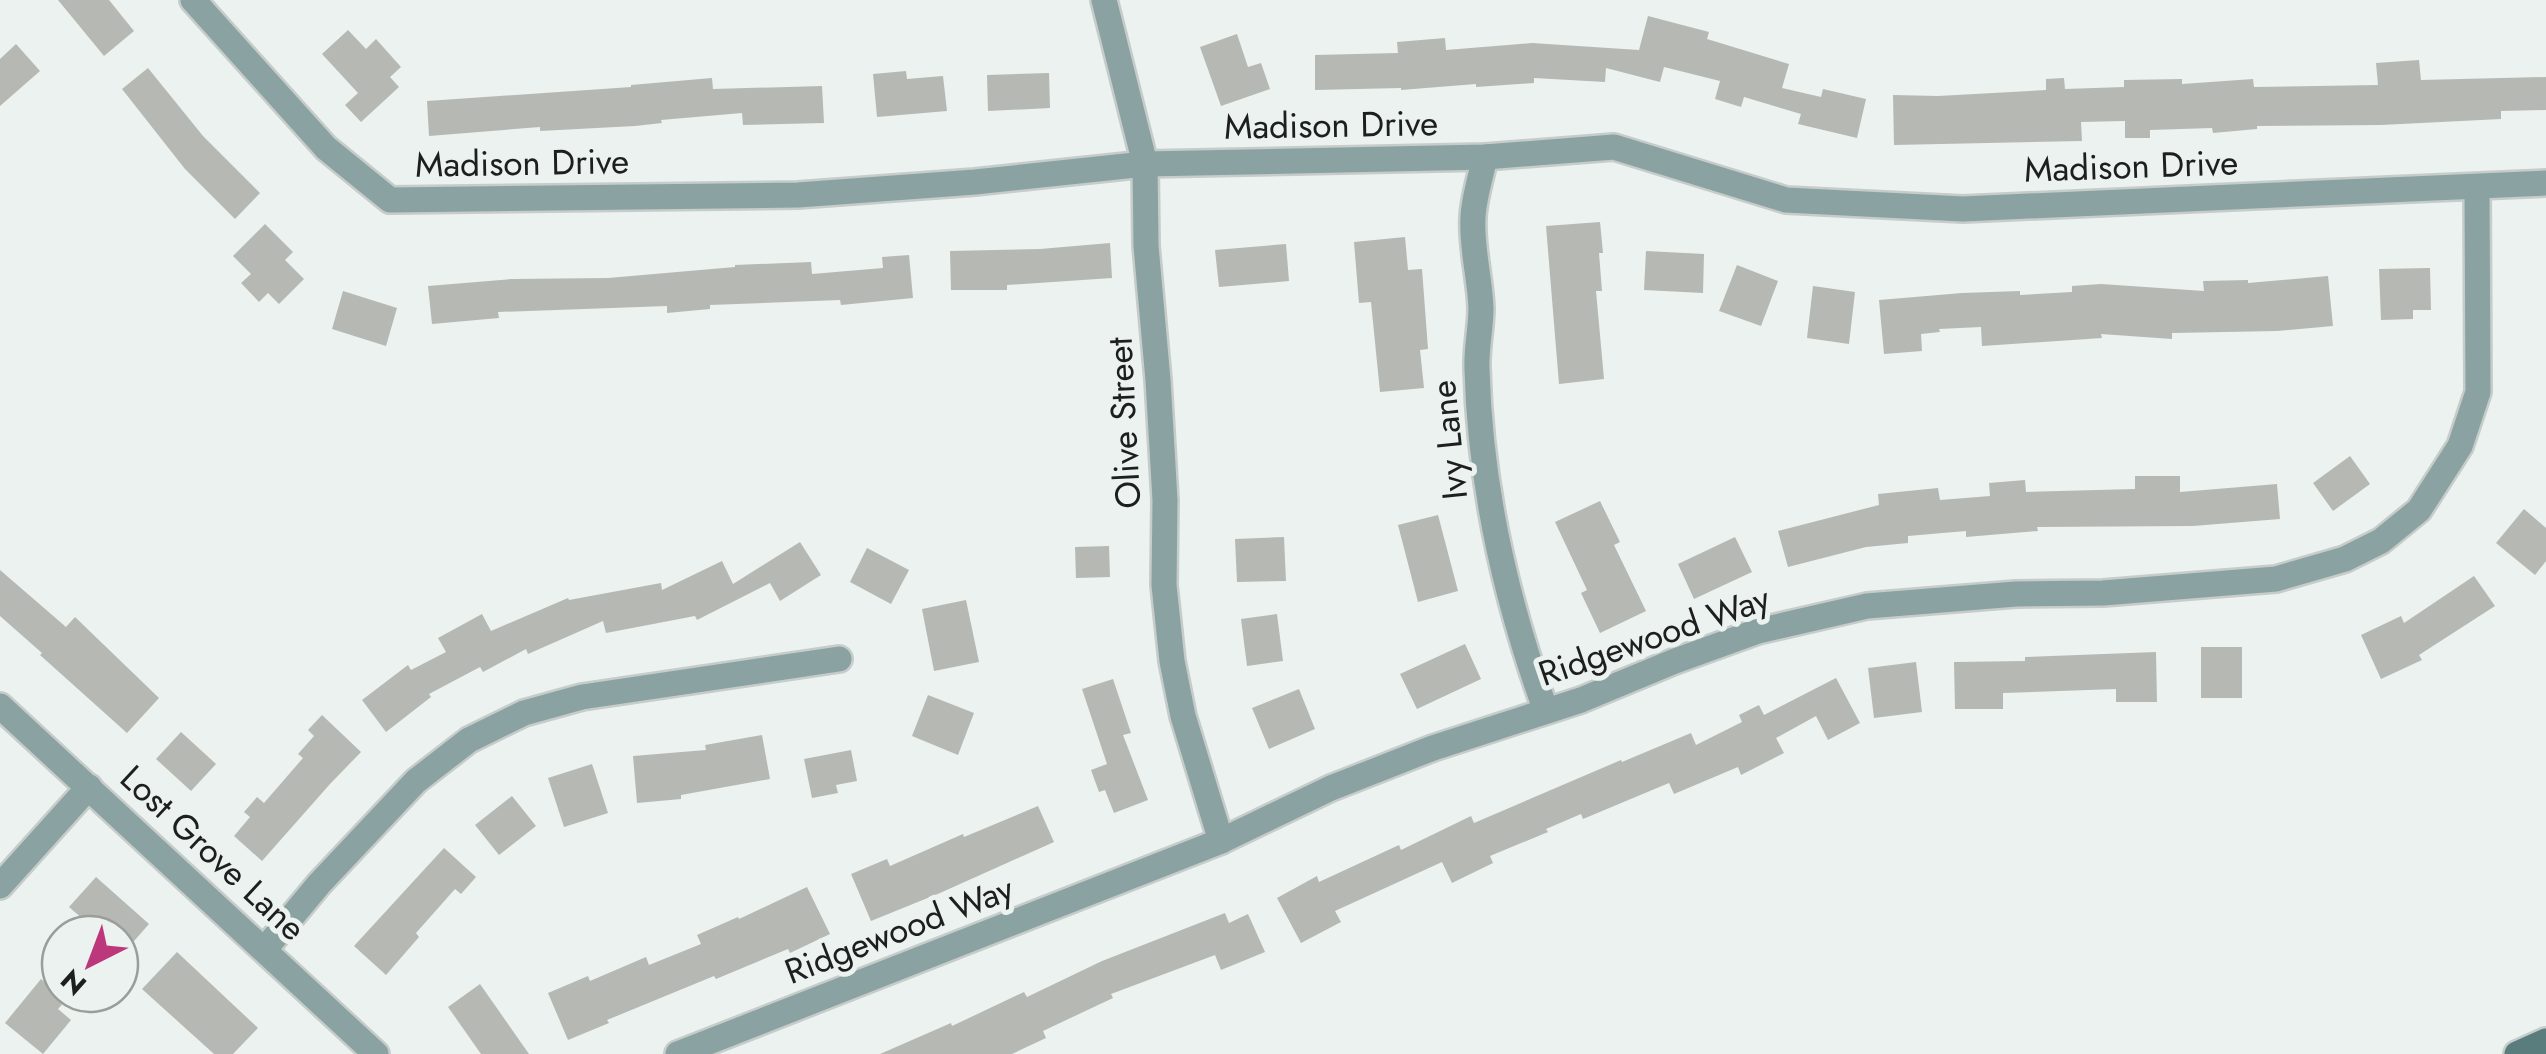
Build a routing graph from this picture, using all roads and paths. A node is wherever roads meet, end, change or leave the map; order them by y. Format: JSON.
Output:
{"nodes":[{"id":1,"x":193,"y":0,"type":"edge"},
{"id":2,"x":1104,"y":0,"type":"edge"},
{"id":3,"x":1486,"y":157,"type":"junction"},
{"id":4,"x":1145,"y":164,"type":"junction"},
{"id":5,"x":2546,"y":183,"type":"edge"},
{"id":6,"x":2477,"y":187,"type":"junction"},
{"id":7,"x":840,"y":660,"type":"dead end"},
{"id":8,"x":0,"y":706,"type":"edge"},
{"id":9,"x":1546,"y":711,"type":"junction"},
{"id":10,"x":89,"y":786,"type":"junction"},
{"id":11,"x":1221,"y":840,"type":"junction"},
{"id":12,"x":0,"y":886,"type":"edge"},
{"id":13,"x":265,"y":950,"type":"junction"},
{"id":14,"x":2546,"y":1041,"type":"edge"},
{"id":15,"x":376,"y":1054,"type":"edge"},
{"id":16,"x":678,"y":1054,"type":"edge"},
{"id":17,"x":2517,"y":1054,"type":"edge"}],
"edges":[{"from":1,"to":4,"type":"street","name":"Madison Drive"},
{"from":2,"to":4,"type":"street","name":"Olive Street"},
{"from":3,"to":4,"type":"street","name":"Madison Drive"},
{"from":3,"to":6,"type":"street","name":"Madison Drive"},
{"from":3,"to":9,"type":"street","name":"Ivy Lane"},
{"from":4,"to":11,"type":"street","name":"Olive Street"},
{"from":5,"to":6,"type":"street","name":"Madison Drive"},
{"from":6,"to":9,"type":"street","name":"Ridgewood Way"},
{"from":7,"to":13,"type":"street"},
{"from":8,"to":10,"type":"street","name":"Lost Grove Lane"},
{"from":9,"to":11,"type":"street","name":"Ridgewood Way"},
{"from":10,"to":12,"type":"street"},
{"from":10,"to":13,"type":"street","name":"Lost Grove Lane"},
{"from":11,"to":16,"type":"street","name":"Ridgewood Way"},
{"from":13,"to":15,"type":"street","name":"Lost Grove Lane"},
{"from":14,"to":17,"type":"main road"}]}
